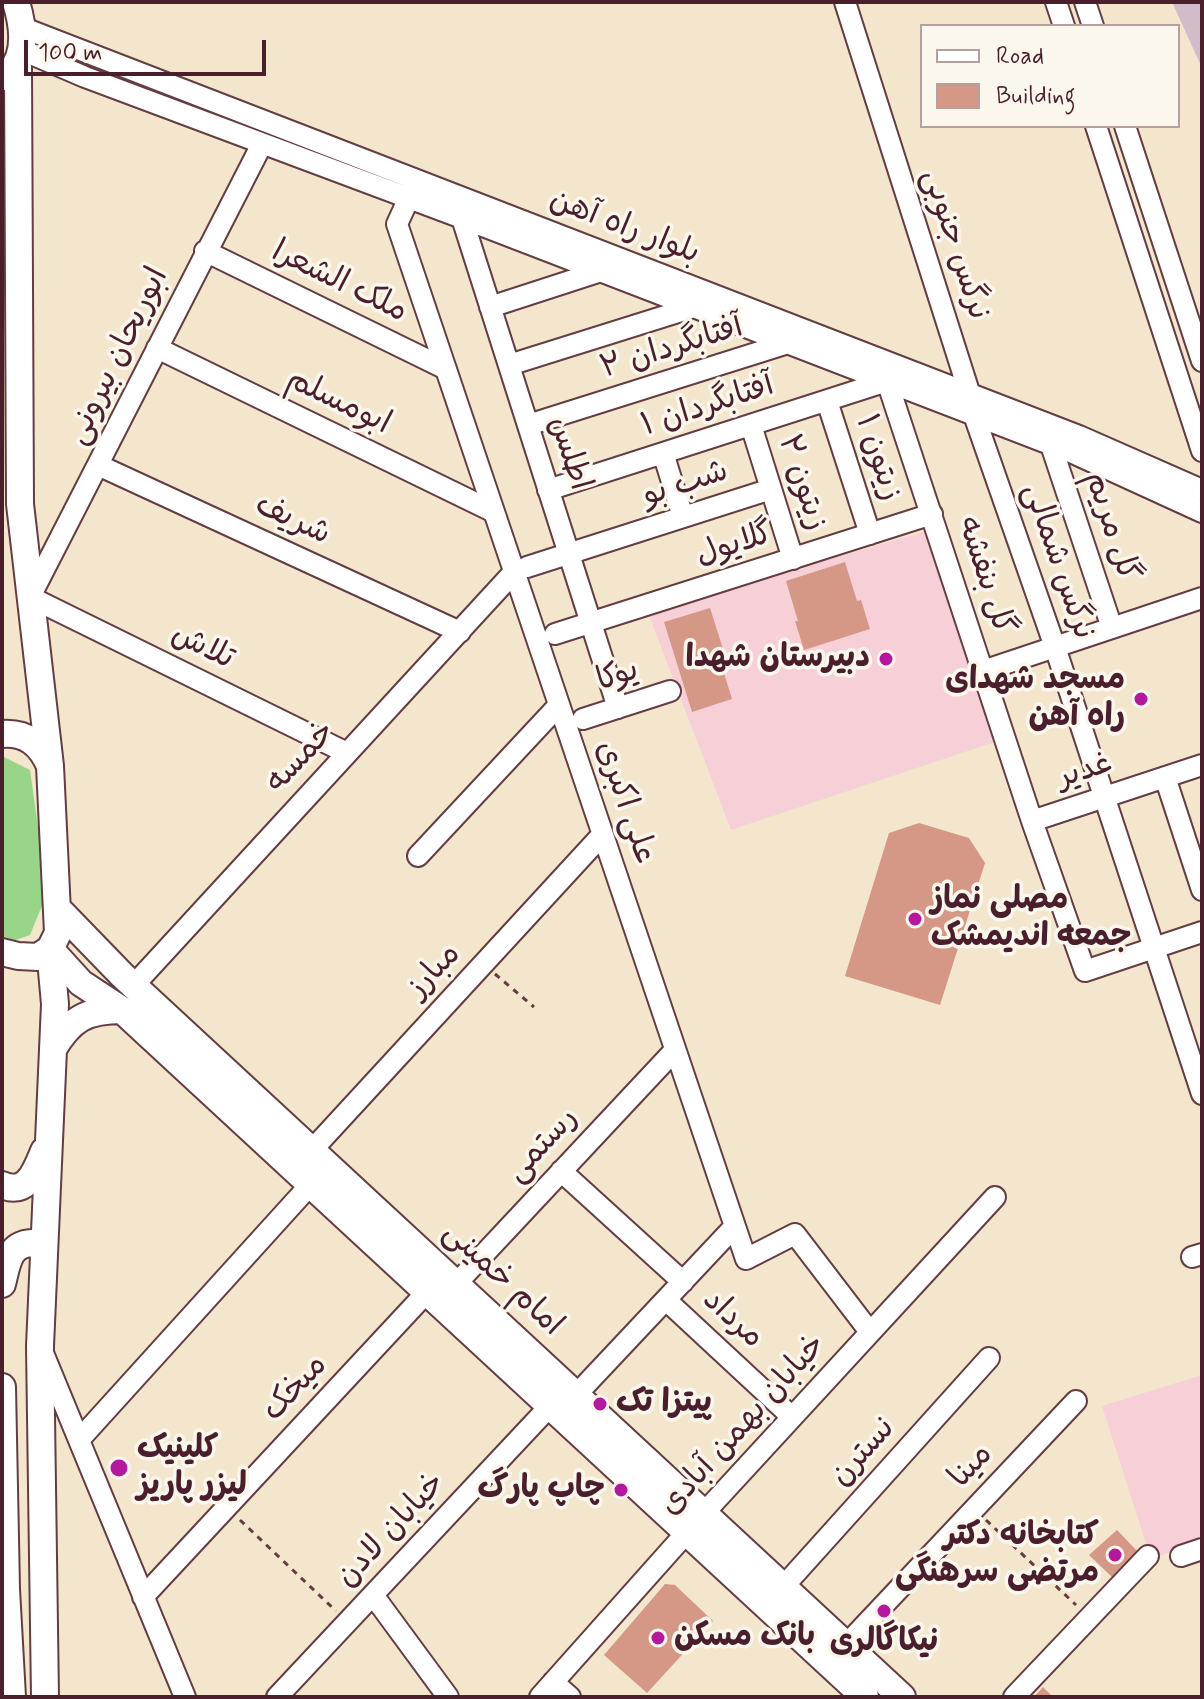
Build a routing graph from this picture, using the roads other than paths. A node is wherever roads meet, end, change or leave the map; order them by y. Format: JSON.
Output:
{"nodes":[{"id":1,"x":845,"y":2,"type":"edge"},
{"id":2,"x":1056,"y":2,"type":"edge"},
{"id":3,"x":1085,"y":2,"type":"edge"},
{"id":4,"x":1063,"y":24,"type":"edge"},
{"id":5,"x":1092,"y":24,"type":"edge"},
{"id":6,"x":16,"y":45,"type":"edge"},
{"id":7,"x":1097,"y":128,"type":"edge"},
{"id":8,"x":1128,"y":134,"type":"edge"},
{"id":9,"x":262,"y":144,"type":"junction"},
{"id":10,"x":1104,"y":150,"type":"junction"},
{"id":11,"x":409,"y":198,"type":"junction"},
{"id":12,"x":462,"y":218,"type":"junction"},
{"id":13,"x":205,"y":251,"type":"junction"},
{"id":14,"x":601,"y":271,"type":"junction"},
{"id":15,"x":490,"y":307,"type":"junction"},
{"id":16,"x":694,"y":307,"type":"junction"},
{"id":17,"x":788,"y":343,"type":"junction"},
{"id":18,"x":157,"y":348,"type":"junction"},
{"id":19,"x":1202,"y":361,"type":"edge"},
{"id":20,"x":509,"y":365,"type":"junction"},
{"id":21,"x":446,"y":369,"type":"junction"},
{"id":22,"x":887,"y":381,"type":"junction"},
{"id":23,"x":827,"y":401,"type":"junction"},
{"id":24,"x":972,"y":405,"type":"junction"},
{"id":25,"x":528,"y":425,"type":"junction"},
{"id":26,"x":751,"y":425,"type":"junction"},
{"id":27,"x":1051,"y":445,"type":"junction"},
{"id":28,"x":1202,"y":451,"type":"edge"},
{"id":29,"x":663,"y":453,"type":"junction"},
{"id":30,"x":98,"y":465,"type":"junction"},
{"id":31,"x":771,"y":489,"type":"junction"},
{"id":32,"x":548,"y":490,"type":"junction"},
{"id":33,"x":1202,"y":490,"type":"edge"},
{"id":34,"x":494,"y":512,"type":"junction"},
{"id":35,"x":1202,"y":512,"type":"edge"},
{"id":36,"x":932,"y":514,"type":"junction"},
{"id":37,"x":683,"y":517,"type":"junction"},
{"id":38,"x":870,"y":534,"type":"junction"},
{"id":39,"x":569,"y":554,"type":"junction"},
{"id":40,"x":793,"y":559,"type":"junction"},
{"id":41,"x":521,"y":569,"type":"junction"},
{"id":42,"x":30,"y":597,"type":"junction"},
{"id":43,"x":1202,"y":598,"type":"edge"},
{"id":44,"x":591,"y":623,"type":"junction"},
{"id":45,"x":1112,"y":628,"type":"junction"},
{"id":46,"x":460,"y":632,"type":"junction"},
{"id":47,"x":555,"y":634,"type":"dead end"},
{"id":48,"x":1055,"y":647,"type":"junction"},
{"id":49,"x":983,"y":671,"type":"junction"},
{"id":50,"x":670,"y":691,"type":"dead end"},
{"id":51,"x":559,"y":705,"type":"junction"},
{"id":52,"x":618,"y":708,"type":"junction"},
{"id":53,"x":583,"y":719,"type":"dead end"},
{"id":54,"x":2,"y":734,"type":"edge"},
{"id":55,"x":347,"y":753,"type":"junction"},
{"id":56,"x":1202,"y":765,"type":"edge"},
{"id":57,"x":50,"y":766,"type":"junction"},
{"id":58,"x":1165,"y":777,"type":"junction"},
{"id":59,"x":1104,"y":797,"type":"junction"},
{"id":60,"x":1032,"y":821,"type":"junction"},
{"id":61,"x":602,"y":835,"type":"junction"},
{"id":62,"x":418,"y":856,"type":"dead end"},
{"id":63,"x":1202,"y":890,"type":"edge"},
{"id":64,"x":58,"y":909,"type":"junction"},
{"id":65,"x":1202,"y":932,"type":"edge"},
{"id":66,"x":1154,"y":948,"type":"junction"},
{"id":67,"x":50,"y":949,"type":"junction"},
{"id":68,"x":2,"y":952,"type":"edge"},
{"id":69,"x":134,"y":985,"type":"junction"},
{"id":70,"x":122,"y":1010,"type":"junction"},
{"id":71,"x":53,"y":1049,"type":"junction"},
{"id":72,"x":675,"y":1050,"type":"junction"},
{"id":73,"x":1202,"y":1094,"type":"edge"},
{"id":74,"x":49,"y":1141,"type":"junction"},
{"id":75,"x":312,"y":1150,"type":"junction"},
{"id":76,"x":561,"y":1171,"type":"junction"},
{"id":77,"x":311,"y":1184,"type":"junction"},
{"id":78,"x":2,"y":1185,"type":"edge"},
{"id":79,"x":995,"y":1197,"type":"dead end"},
{"id":80,"x":734,"y":1227,"type":"junction"},
{"id":81,"x":44,"y":1248,"type":"junction"},
{"id":82,"x":683,"y":1282,"type":"junction"},
{"id":83,"x":2,"y":1284,"type":"edge"},
{"id":84,"x":456,"y":1284,"type":"junction"},
{"id":85,"x":427,"y":1292,"type":"junction"},
{"id":86,"x":666,"y":1300,"type":"junction"},
{"id":87,"x":870,"y":1332,"type":"junction"},
{"id":88,"x":40,"y":1346,"type":"junction"},
{"id":89,"x":989,"y":1358,"type":"dead end"},
{"id":90,"x":2,"y":1387,"type":"edge"},
{"id":91,"x":576,"y":1395,"type":"junction"},
{"id":92,"x":1076,"y":1401,"type":"dead end"},
{"id":93,"x":2,"y":1403,"type":"edge"},
{"id":94,"x":550,"y":1406,"type":"junction"},
{"id":95,"x":792,"y":1417,"type":"junction"},
{"id":96,"x":79,"y":1440,"type":"junction"},
{"id":97,"x":696,"y":1523,"type":"junction"},
{"id":98,"x":1202,"y":1549,"type":"edge"},
{"id":99,"x":1148,"y":1556,"type":"dead end"},
{"id":100,"x":1181,"y":1556,"type":"dead end"},
{"id":101,"x":783,"y":1587,"type":"junction"},
{"id":102,"x":4,"y":1590,"type":"edge"},
{"id":103,"x":373,"y":1595,"type":"junction"},
{"id":104,"x":143,"y":1597,"type":"junction"},
{"id":105,"x":846,"y":1645,"type":"junction"},
{"id":106,"x":547,"y":1690,"type":"edge"},
{"id":107,"x":12,"y":1697,"type":"edge"},
{"id":108,"x":45,"y":1697,"type":"edge"},
{"id":109,"x":185,"y":1697,"type":"edge"},
{"id":110,"x":277,"y":1697,"type":"edge"},
{"id":111,"x":448,"y":1697,"type":"edge"},
{"id":112,"x":570,"y":1697,"type":"edge"},
{"id":113,"x":865,"y":1697,"type":"edge"},
{"id":114,"x":902,"y":1697,"type":"edge"},
{"id":115,"x":1014,"y":1697,"type":"edge"}],
"edges":[{"from":1,"to":24,"type":"street","name":"نرگس جنوبی"},
{"from":2,"to":4,"type":"street"},
{"from":3,"to":5,"type":"street"},
{"from":6,"to":9,"type":"street","name":"بلوار راه آهن"},
{"from":6,"to":24,"type":"street","name":"بلوار راه آهن"},
{"from":6,"to":42,"type":"main road"},
{"from":7,"to":10,"type":"street"},
{"from":8,"to":10,"type":"street"},
{"from":8,"to":19,"type":"street"},
{"from":9,"to":11,"type":"street","name":"بلوار راه آهن"},
{"from":9,"to":13,"type":"street","name":"ابوریحان بیرونی"},
{"from":10,"to":28,"type":"street"},
{"from":11,"to":12,"type":"street","name":"بلوار راه آهن"},
{"from":11,"to":21,"type":"street","name":"علی اکبری"},
{"from":12,"to":14,"type":"street","name":"بلوار راه آهن"},
{"from":12,"to":15,"type":"street","name":"اطلس"},
{"from":13,"to":18,"type":"street","name":"ابوریحان بیرونی"},
{"from":13,"to":21,"type":"street","name":"ملک الشعرا"},
{"from":14,"to":15,"type":"street"},
{"from":14,"to":16,"type":"street","name":"بلوار راه آهن"},
{"from":15,"to":20,"type":"street","name":"اطلس"},
{"from":16,"to":17,"type":"street","name":"بلوار راه آهن"},
{"from":16,"to":20,"type":"street"},
{"from":17,"to":22,"type":"street","name":"بلوار راه آهن"},
{"from":17,"to":25,"type":"street","name":"آفتابگردان ۲"},
{"from":18,"to":30,"type":"street","name":"ابوریحان بیرونی"},
{"from":18,"to":34,"type":"street","name":"ابومسلم"},
{"from":20,"to":25,"type":"street","name":"اطلس"},
{"from":21,"to":34,"type":"street","name":"علی اکبری"},
{"from":22,"to":23,"type":"street","name":"آفتابگردان ۱"},
{"from":22,"to":24,"type":"street","name":"بلوار راه آهن"},
{"from":22,"to":36,"type":"street","name":"گل بنفشه"},
{"from":23,"to":26,"type":"street","name":"آفتابگردان ۱"},
{"from":23,"to":38,"type":"street","name":"زیتون ۱"},
{"from":24,"to":27,"type":"street","name":"بلوار راه آهن"},
{"from":24,"to":33,"type":"street","name":"بلوار راه آهن"},
{"from":24,"to":48,"type":"street","name":"نرگس شمالی"},
{"from":25,"to":32,"type":"street","name":"اطلس"},
{"from":26,"to":29,"type":"street","name":"آفتابگردان ۱"},
{"from":26,"to":31,"type":"street","name":"زیتون ۲"},
{"from":27,"to":35,"type":"street","name":"بلوار راه آهن"},
{"from":27,"to":45,"type":"street","name":"گل مریم"},
{"from":29,"to":32,"type":"street","name":"آفتابگردان ۱"},
{"from":29,"to":37,"type":"street"},
{"from":30,"to":42,"type":"street","name":"ابوریحان بیرونی"},
{"from":30,"to":46,"type":"street","name":"شریف"},
{"from":31,"to":37,"type":"street","name":"شب بو"},
{"from":31,"to":40,"type":"street","name":"زیتون ۲"},
{"from":32,"to":39,"type":"street","name":"اطلس"},
{"from":34,"to":41,"type":"street","name":"علی اکبری"},
{"from":36,"to":38,"type":"street","name":"گلایول"},
{"from":36,"to":49,"type":"street","name":"گل بنفشه"},
{"from":37,"to":39,"type":"street","name":"شب بو"},
{"from":38,"to":40,"type":"street","name":"گلایول"},
{"from":39,"to":41,"type":"street","name":"شب بو"},
{"from":39,"to":44,"type":"street","name":"اطلس"},
{"from":40,"to":44,"type":"street","name":"گلایول"},
{"from":41,"to":46,"type":"street","name":"خمسه"},
{"from":41,"to":51,"type":"street","name":"علی اکبری"},
{"from":42,"to":55,"type":"street","name":"تلاش"},
{"from":42,"to":57,"type":"main road"},
{"from":43,"to":45,"type":"street"},
{"from":44,"to":47,"type":"street","name":"گلایول"},
{"from":44,"to":52,"type":"street","name":"اطلس"},
{"from":45,"to":48,"type":"street"},
{"from":46,"to":55,"type":"street","name":"خمسه"},
{"from":48,"to":49,"type":"street"},
{"from":48,"to":59,"type":"street","name":"نرگس شمالی"},
{"from":49,"to":60,"type":"street","name":"گل بنفشه"},
{"from":50,"to":52,"type":"street","name":"یوکا"},
{"from":51,"to":61,"type":"street","name":"علی اکبری"},
{"from":51,"to":62,"type":"street"},
{"from":52,"to":53,"type":"street","name":"یوکا"},
{"from":54,"to":57,"type":"main road"},
{"from":55,"to":69,"type":"street","name":"خمسه"},
{"from":56,"to":58,"type":"street","name":"غدیر"},
{"from":57,"to":64,"type":"main road"},
{"from":58,"to":59,"type":"street","name":"غدیر"},
{"from":58,"to":63,"type":"street"},
{"from":59,"to":60,"type":"street","name":"غدیر"},
{"from":59,"to":66,"type":"street","name":"نرگس شمالی"},
{"from":60,"to":66,"type":"street","name":"گل بنفشه"},
{"from":61,"to":72,"type":"street","name":"علی اکبری"},
{"from":61,"to":75,"type":"street","name":"مبارز"},
{"from":64,"to":67,"type":"main road"},
{"from":64,"to":69,"type":"main road","name":"امام خمینی"},
{"from":65,"to":66,"type":"street"},
{"from":66,"to":73,"type":"street","name":"نرگس شمالی"},
{"from":67,"to":68,"type":"main road"},
{"from":67,"to":70,"type":"main road","name":"امام خمینی"},
{"from":67,"to":71,"type":"main road"},
{"from":69,"to":75,"type":"main road","name":"امام خمینی"},
{"from":70,"to":71,"type":"main road"},
{"from":70,"to":77,"type":"main road","name":"امام خمینی"},
{"from":71,"to":74,"type":"main road"},
{"from":72,"to":76,"type":"street","name":"رستمی"},
{"from":72,"to":80,"type":"street","name":"علی اکبری"},
{"from":74,"to":78,"type":"main road"},
{"from":74,"to":81,"type":"main road"},
{"from":75,"to":84,"type":"main road","name":"امام خمینی"},
{"from":76,"to":82,"type":"street"},
{"from":76,"to":84,"type":"street","name":"رستمی"},
{"from":77,"to":85,"type":"main road","name":"امام خمینی"},
{"from":77,"to":96,"type":"street"},
{"from":79,"to":87,"type":"street","name":"خیابان بهمن آبادی"},
{"from":80,"to":82,"type":"street"},
{"from":80,"to":87,"type":"street","name":"علی اکبری"},
{"from":81,"to":83,"type":"main road"},
{"from":81,"to":88,"type":"main road"},
{"from":82,"to":86,"type":"street"},
{"from":84,"to":91,"type":"main road","name":"امام خمینی"},
{"from":85,"to":94,"type":"main road","name":"امام خمینی"},
{"from":85,"to":104,"type":"street","name":"میخک"},
{"from":86,"to":91,"type":"street"},
{"from":86,"to":95,"type":"street","name":"مرداد"},
{"from":87,"to":95,"type":"street","name":"خیابان بهمن آبادی"},
{"from":88,"to":96,"type":"street"},
{"from":88,"to":108,"type":"main road"},
{"from":89,"to":101,"type":"street","name":"نسترن"},
{"from":90,"to":93,"type":"main road"},
{"from":91,"to":97,"type":"main road","name":"امام خمینی"},
{"from":92,"to":105,"type":"street","name":"مینا"},
{"from":93,"to":102,"type":"main road"},
{"from":94,"to":97,"type":"main road","name":"امام خمینی"},
{"from":94,"to":103,"type":"street","name":"خیابان لادن"},
{"from":95,"to":97,"type":"street","name":"خیابان بهمن آبادی"},
{"from":96,"to":104,"type":"street"},
{"from":97,"to":101,"type":"main road","name":"امام خمینی"},
{"from":97,"to":106,"type":"street","name":"خیابان بهمن آبادی"},
{"from":97,"to":113,"type":"main road","name":"امام خمینی"},
{"from":98,"to":100,"type":"street"},
{"from":99,"to":115,"type":"street"},
{"from":101,"to":105,"type":"main road","name":"امام خمینی"},
{"from":102,"to":107,"type":"main road"},
{"from":103,"to":110,"type":"street","name":"خیابان لادن"},
{"from":103,"to":111,"type":"street"},
{"from":104,"to":109,"type":"street"},
{"from":105,"to":114,"type":"main road","name":"امام خمینی"},
{"from":106,"to":112,"type":"street"}]}
